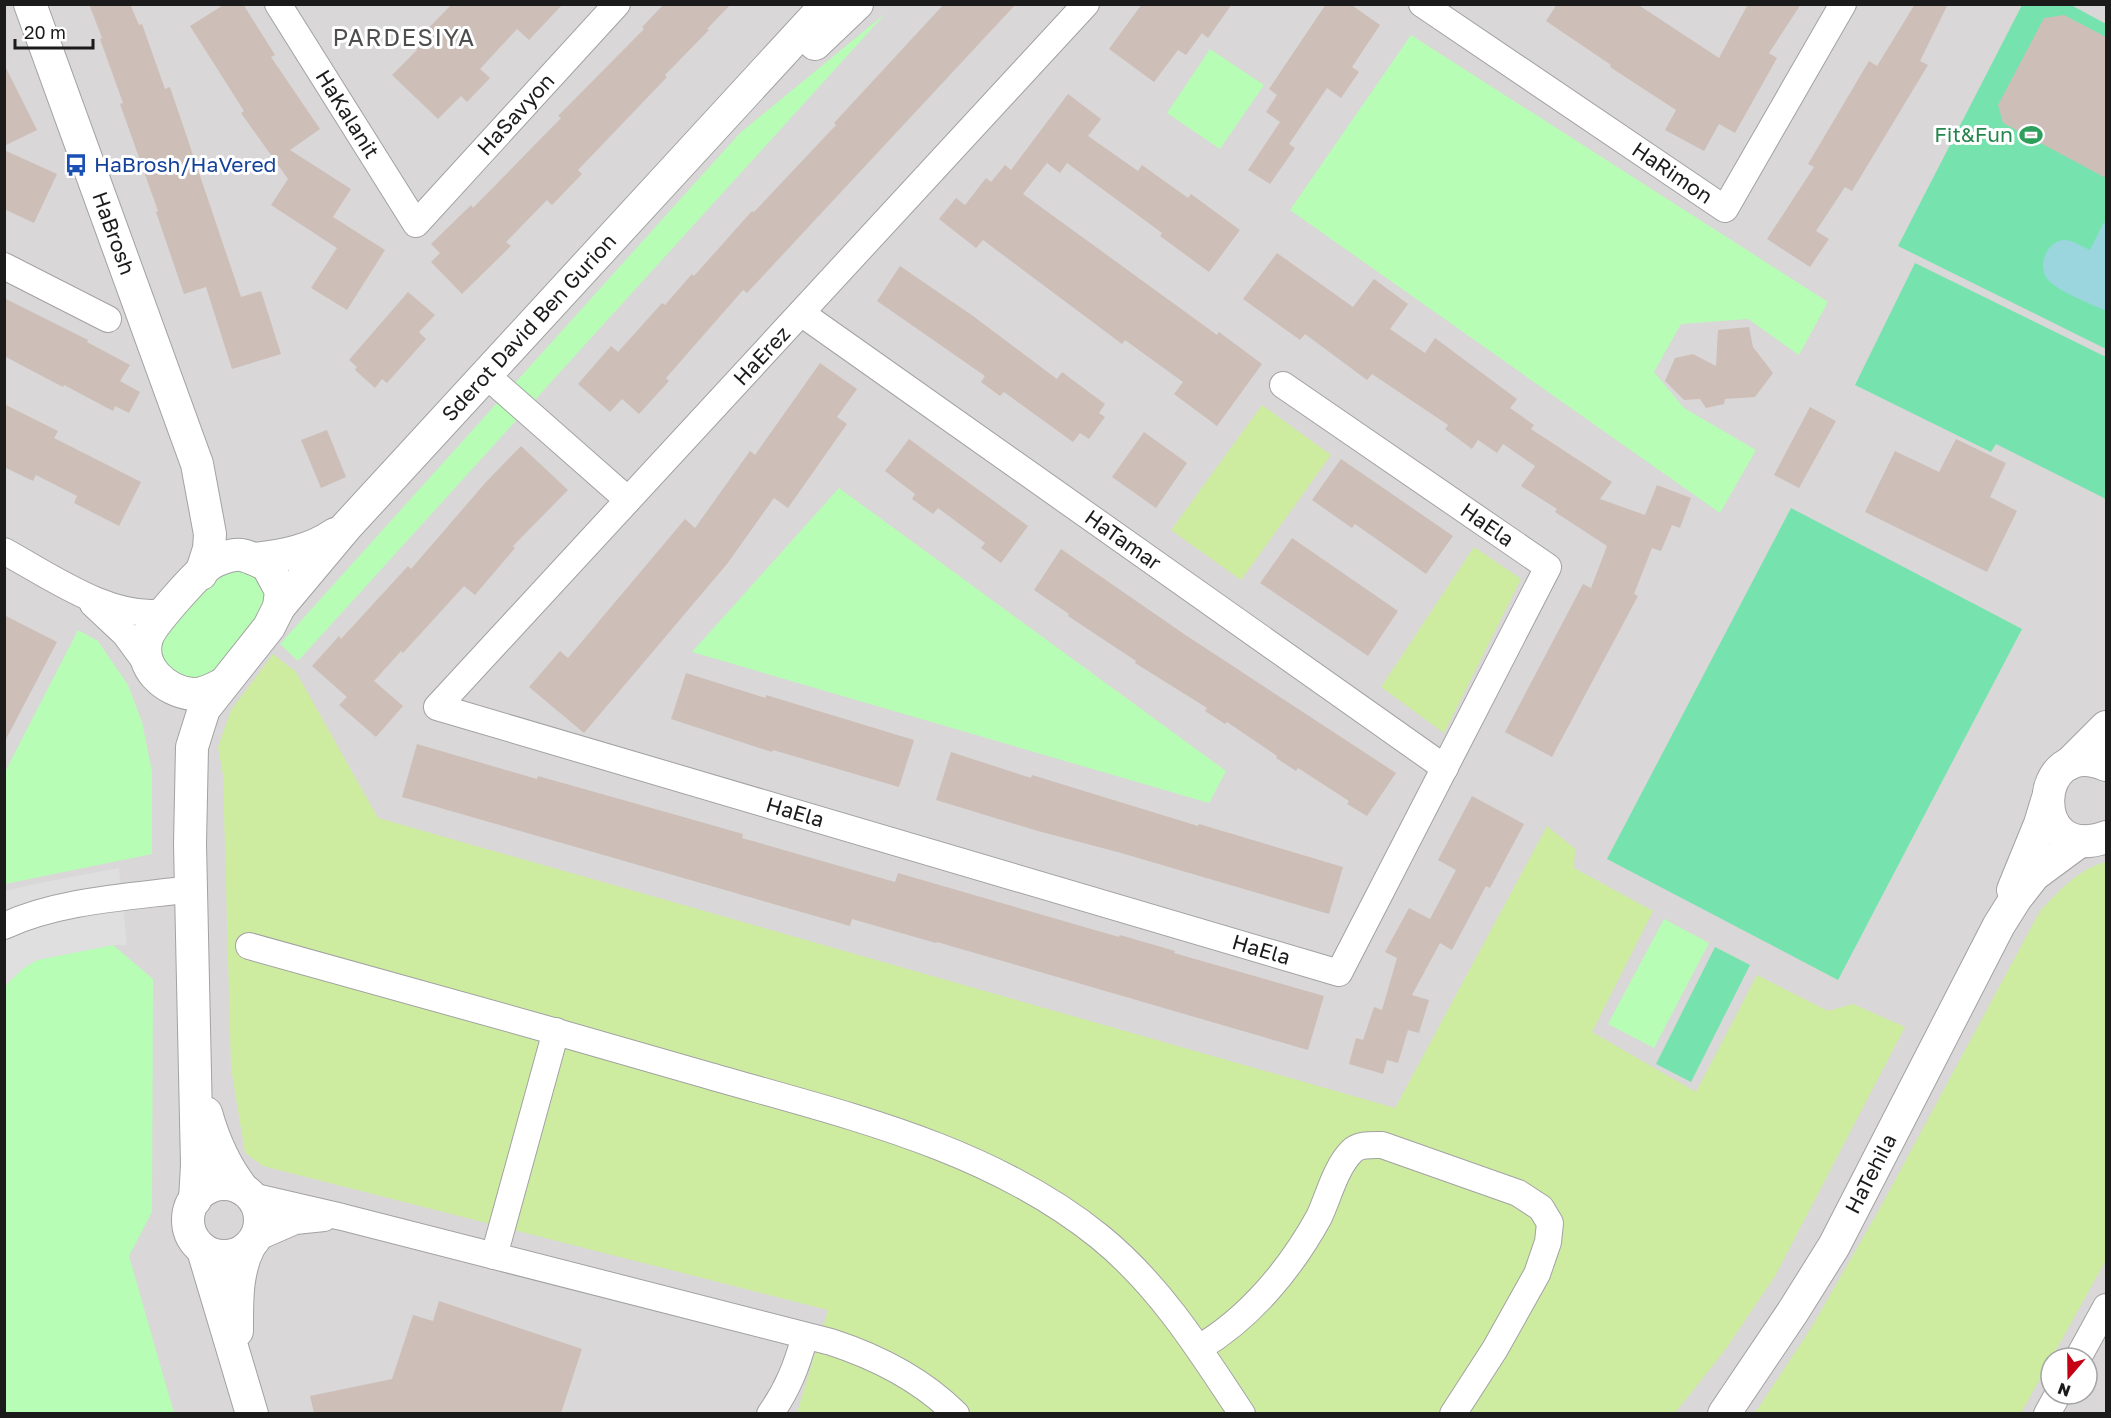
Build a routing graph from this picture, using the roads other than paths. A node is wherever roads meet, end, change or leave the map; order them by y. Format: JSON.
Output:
{"nodes":[{"id":1,"x":30,"y":4,"type":"edge"},
{"id":2,"x":278,"y":4,"type":"edge"},
{"id":3,"x":617,"y":4,"type":"edge"},
{"id":4,"x":827,"y":4,"type":"edge"},
{"id":5,"x":857,"y":4,"type":"edge"},
{"id":6,"x":1086,"y":4,"type":"edge"},
{"id":7,"x":1422,"y":4,"type":"edge"},
{"id":8,"x":1844,"y":4,"type":"edge"},
{"id":9,"x":713,"y":128,"type":"junction"},
{"id":10,"x":416,"y":224,"type":"joint"},
{"id":11,"x":4,"y":266,"type":"edge"},
{"id":12,"x":801,"y":313,"type":"junction"},
{"id":13,"x":108,"y":319,"type":"dead end"},
{"id":14,"x":486,"y":375,"type":"junction"},
{"id":15,"x":1283,"y":385,"type":"dead end"},
{"id":16,"x":197,"y":464,"type":"junction"},
{"id":17,"x":628,"y":500,"type":"junction"},
{"id":18,"x":346,"y":527,"type":"junction"},
{"id":19,"x":4,"y":551,"type":"edge"},
{"id":20,"x":247,"y":557,"type":"junction"},
{"id":21,"x":201,"y":574,"type":"junction"},
{"id":22,"x":76,"y":591,"type":"junction"},
{"id":23,"x":279,"y":607,"type":"junction"},
{"id":24,"x":164,"y":612,"type":"junction"},
{"id":25,"x":147,"y":664,"type":"junction"},
{"id":26,"x":223,"y":684,"type":"junction"},
{"id":27,"x":170,"y":687,"type":"junction"},
{"id":28,"x":437,"y":706,"type":"joint"},
{"id":29,"x":2106,"y":727,"type":"edge"},
{"id":30,"x":192,"y":747,"type":"junction"},
{"id":31,"x":2069,"y":764,"type":"junction"},
{"id":32,"x":2106,"y":765,"type":"edge"},
{"id":33,"x":1445,"y":768,"type":"junction"},
{"id":34,"x":2047,"y":801,"type":"junction"},
{"id":35,"x":2093,"y":839,"type":"edge"},
{"id":36,"x":191,"y":889,"type":"junction"},
{"id":37,"x":2000,"y":925,"type":"junction"},
{"id":38,"x":4,"y":926,"type":"edge"},
{"id":39,"x":249,"y":946,"type":"dead end"},
{"id":40,"x":556,"y":1031,"type":"junction"},
{"id":41,"x":196,"y":1077,"type":"junction"},
{"id":42,"x":246,"y":1192,"type":"junction"},
{"id":43,"x":195,"y":1200,"type":"junction"},
{"id":44,"x":342,"y":1217,"type":"junction"},
{"id":45,"x":252,"y":1242,"type":"junction"},
{"id":46,"x":203,"y":1250,"type":"junction"},
{"id":47,"x":494,"y":1256,"type":"junction"},
{"id":48,"x":2106,"y":1307,"type":"edge"},
{"id":49,"x":805,"y":1336,"type":"junction"},
{"id":50,"x":2085,"y":1346,"type":"edge"},
{"id":51,"x":1199,"y":1348,"type":"junction"},
{"id":52,"x":242,"y":1376,"type":"junction"},
{"id":53,"x":252,"y":1413,"type":"edge"},
{"id":54,"x":770,"y":1413,"type":"edge"},
{"id":55,"x":956,"y":1413,"type":"edge"},
{"id":56,"x":1242,"y":1413,"type":"edge"},
{"id":57,"x":1453,"y":1413,"type":"edge"},
{"id":58,"x":1724,"y":1413,"type":"edge"}],
"edges":[{"from":1,"to":16,"type":"street","name":"HaBrosh"},
{"from":2,"to":10,"type":"street","name":"HaKalanit"},
{"from":3,"to":10,"type":"street","name":"HaSavyon"},
{"from":4,"to":9,"type":"street","name":"Sderot David Ben Gurion"},
{"from":5,"to":9,"type":"street","name":"Sderot David Ben Gurion"},
{"from":6,"to":12,"type":"street","name":"HaErez"},
{"from":7,"to":8,"type":"street","name":"HaRimon"},
{"from":9,"to":14,"type":"street","name":"Sderot David Ben Gurion"},
{"from":11,"to":13,"type":"street"},
{"from":12,"to":17,"type":"street","name":"HaErez"},
{"from":12,"to":33,"type":"street","name":"HaTamar"},
{"from":14,"to":17,"type":"street"},
{"from":14,"to":18,"type":"street","name":"Sderot David Ben Gurion"},
{"from":15,"to":33,"type":"street","name":"HaEla"},
{"from":16,"to":20,"type":"street","name":"HaBrosh"},
{"from":16,"to":21,"type":"street","name":"HaBrosh"},
{"from":17,"to":28,"type":"street","name":"HaErez"},
{"from":18,"to":20,"type":"street","name":"Sderot David Ben Gurion"},
{"from":18,"to":23,"type":"street","name":"Sderot David Ben Gurion"},
{"from":19,"to":22,"type":"street"},
{"from":20,"to":21,"type":"street"},
{"from":20,"to":23,"type":"street"},
{"from":21,"to":24,"type":"street"},
{"from":22,"to":24,"type":"street"},
{"from":22,"to":25,"type":"street"},
{"from":23,"to":26,"type":"street"},
{"from":24,"to":25,"type":"street"},
{"from":25,"to":27,"type":"street"},
{"from":26,"to":27,"type":"street"},
{"from":26,"to":30,"type":"street"},
{"from":27,"to":30,"type":"street"},
{"from":28,"to":33,"type":"street","name":"HaEla"},
{"from":29,"to":31,"type":"street"},
{"from":30,"to":36,"type":"street"},
{"from":31,"to":32,"type":"street"},
{"from":31,"to":34,"type":"street","name":"HaTehila"},
{"from":34,"to":35,"type":"street"},
{"from":34,"to":37,"type":"street","name":"HaTehila"},
{"from":35,"to":37,"type":"street","name":"HaTehila"},
{"from":36,"to":38,"type":"street"},
{"from":36,"to":41,"type":"street"},
{"from":37,"to":58,"type":"street","name":"HaTehila"},
{"from":39,"to":40,"type":"street"},
{"from":40,"to":47,"type":"street"},
{"from":40,"to":51,"type":"street"},
{"from":41,"to":42,"type":"street"},
{"from":41,"to":43,"type":"street"},
{"from":42,"to":43,"type":"street"},
{"from":42,"to":44,"type":"street"},
{"from":42,"to":45,"type":"street"},
{"from":43,"to":46,"type":"street"},
{"from":44,"to":45,"type":"street"},
{"from":44,"to":47,"type":"street"},
{"from":45,"to":46,"type":"street"},
{"from":45,"to":52,"type":"street"},
{"from":46,"to":52,"type":"street"},
{"from":47,"to":49,"type":"street"},
{"from":48,"to":50,"type":"street"},
{"from":49,"to":54,"type":"street"},
{"from":49,"to":55,"type":"street"},
{"from":51,"to":56,"type":"street"},
{"from":51,"to":57,"type":"street"},
{"from":52,"to":53,"type":"street"}]}
